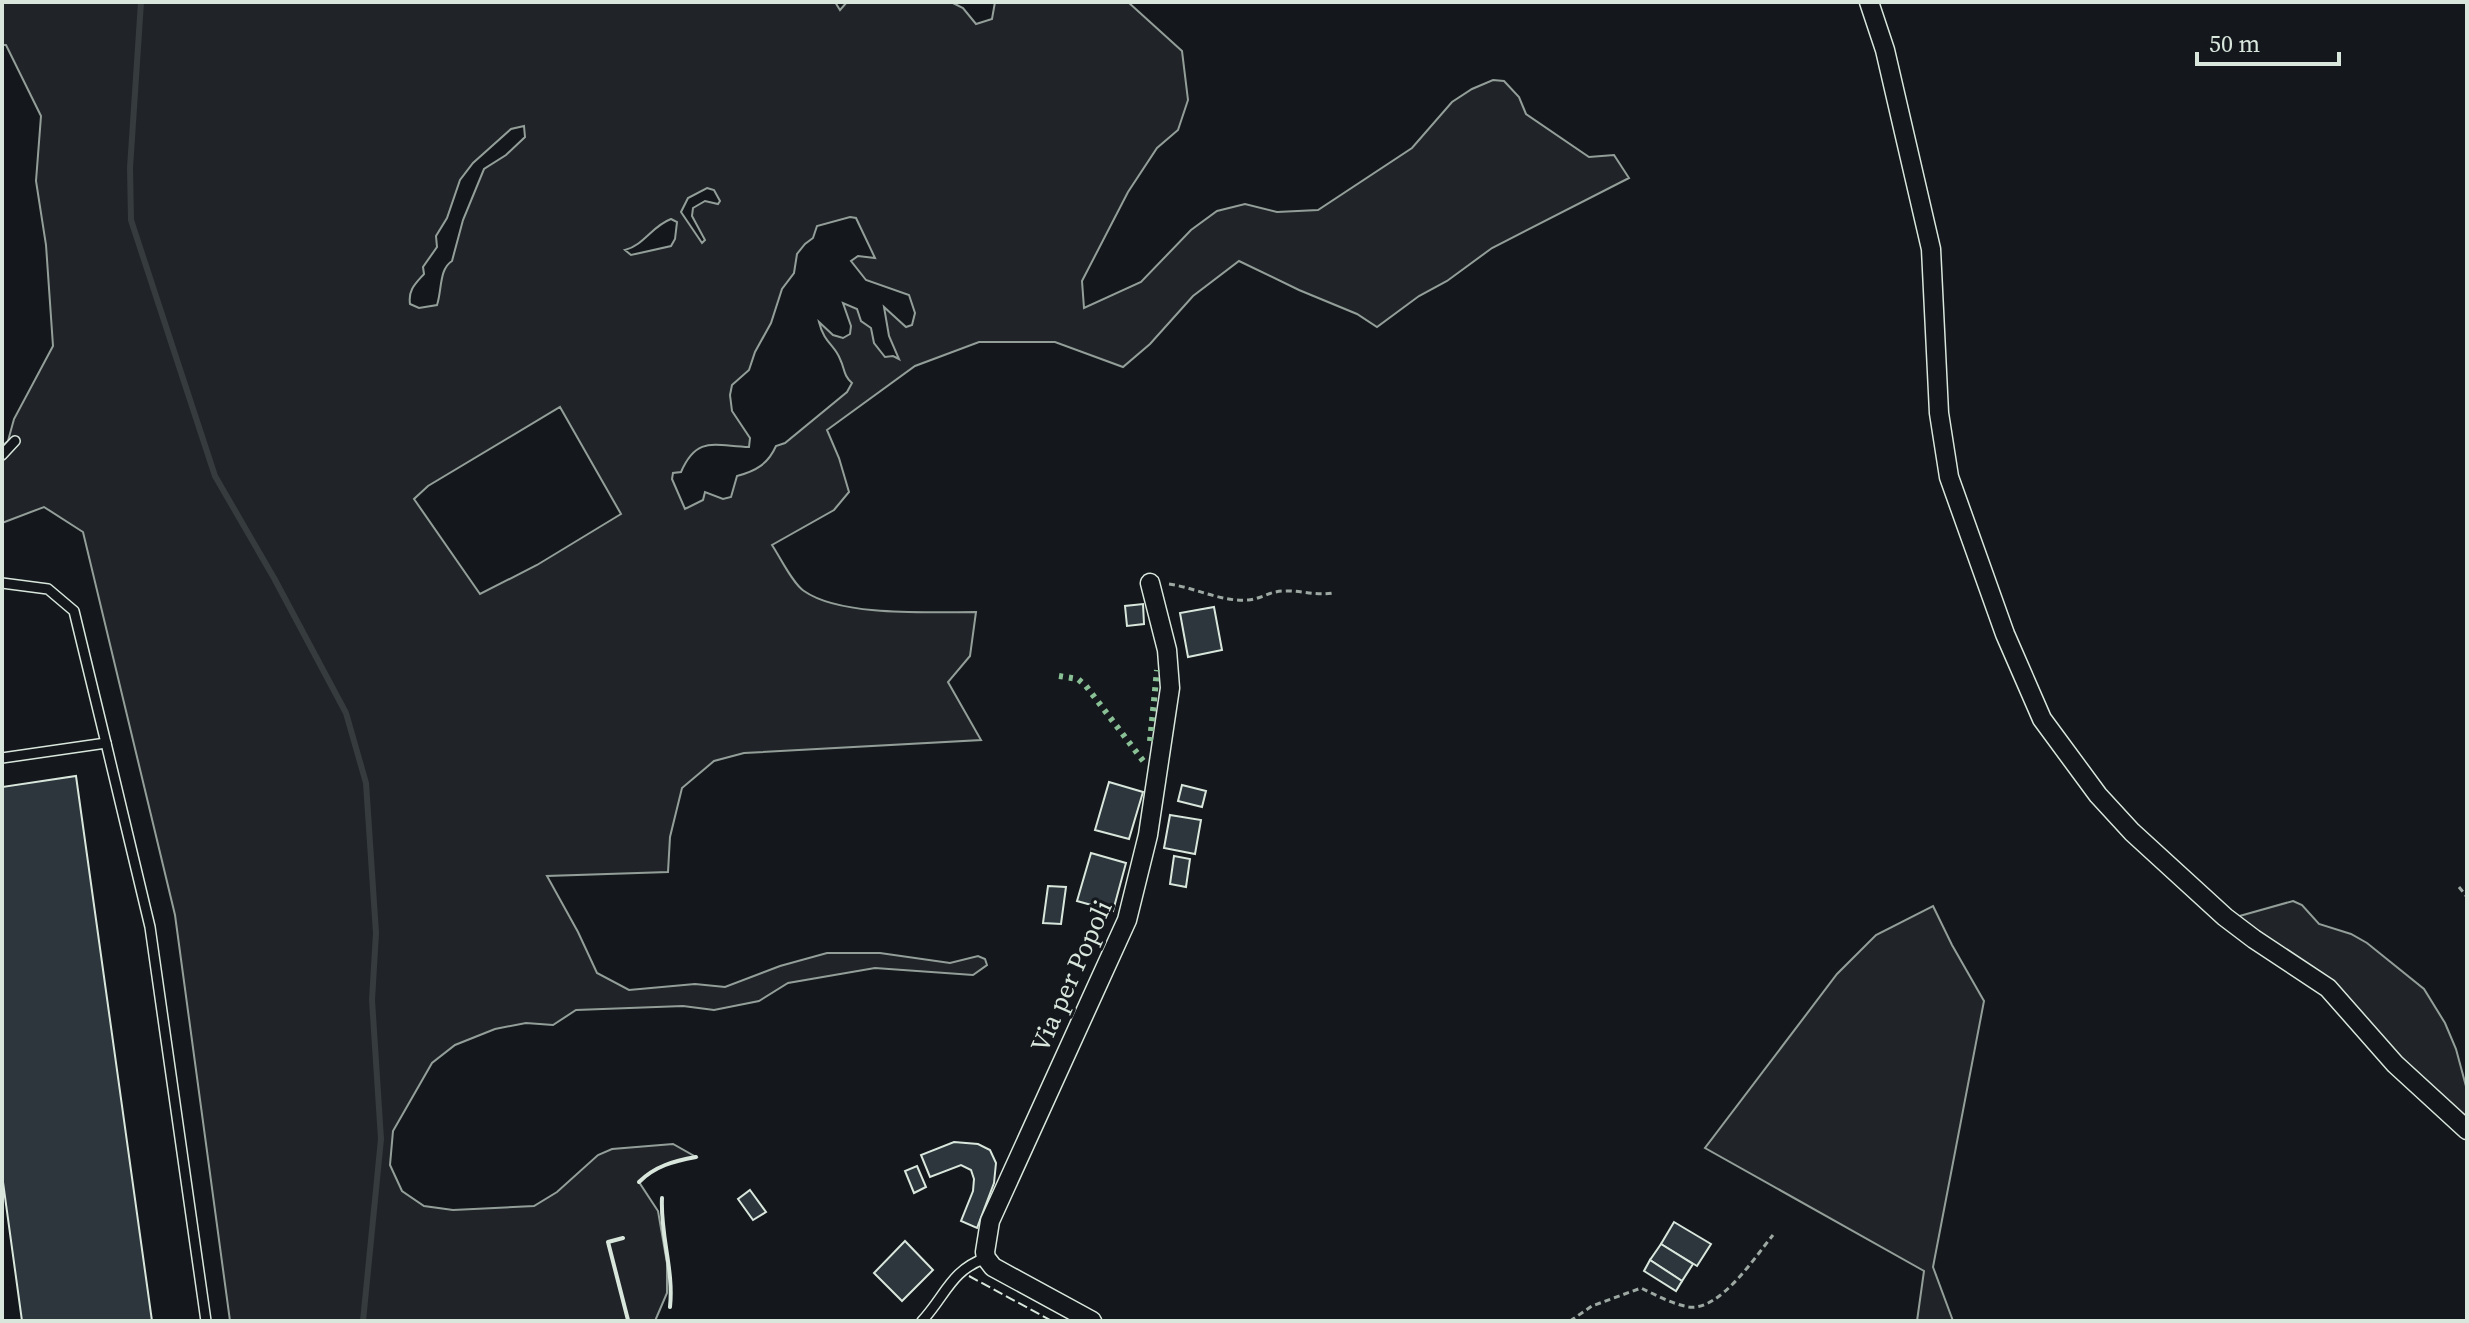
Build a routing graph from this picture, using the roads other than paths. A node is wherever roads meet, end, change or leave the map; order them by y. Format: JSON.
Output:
{"nodes":[{"id":1,"x":1869,"y":2,"type":"edge"},
{"id":2,"x":15,"y":441,"type":"dead end"},
{"id":3,"x":2,"y":455,"type":"edge"},
{"id":4,"x":2,"y":583,"type":"edge"},
{"id":5,"x":1150,"y":583,"type":"road end"},
{"id":6,"x":106,"y":743,"type":"junction"},
{"id":7,"x":2,"y":758,"type":"edge"},
{"id":8,"x":2467,"y":1130,"type":"edge"},
{"id":9,"x":986,"y":1258,"type":"junction"},
{"id":10,"x":206,"y":1321,"type":"edge"},
{"id":11,"x":922,"y":1321,"type":"edge"},
{"id":12,"x":1092,"y":1321,"type":"edge"}],
"edges":[{"from":1,"to":8,"type":"street"},
{"from":2,"to":3,"type":"lane"},
{"from":4,"to":6,"type":"lane"},
{"from":5,"to":9,"type":"street","name":"Via per Popoli"},
{"from":6,"to":7,"type":"lane"},
{"from":6,"to":10,"type":"lane"},
{"from":9,"to":11,"type":"lane"},
{"from":9,"to":12,"type":"street"}]}
